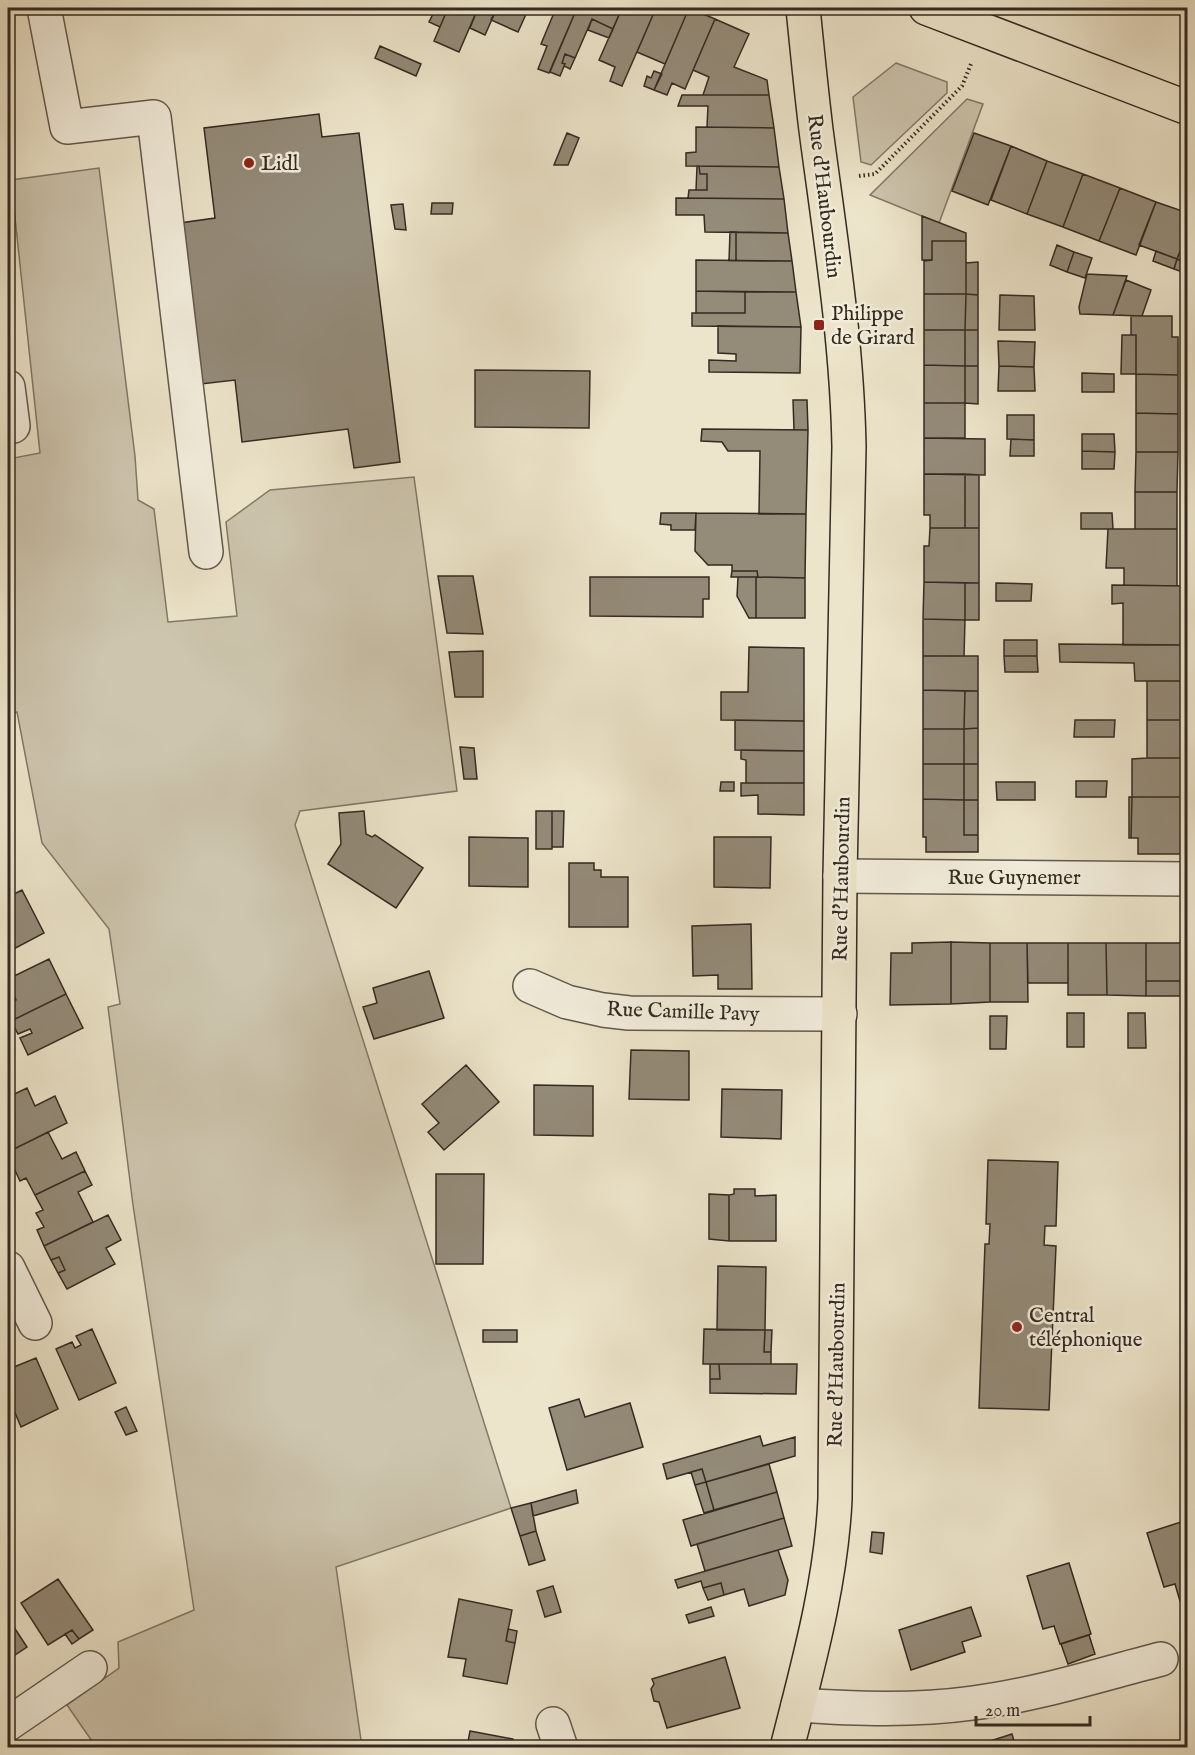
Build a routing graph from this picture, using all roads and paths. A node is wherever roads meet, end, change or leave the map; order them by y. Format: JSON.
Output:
{"nodes":[{"id":1,"x":44,"y":8,"type":"edge"},
{"id":2,"x":803,"y":8,"type":"edge"},
{"id":3,"x":926,"y":8,"type":"edge"},
{"id":4,"x":962,"y":86,"type":"dead end"},
{"id":5,"x":1188,"y":108,"type":"edge"},
{"id":6,"x":865,"y":175,"type":"dead end"},
{"id":7,"x":8,"y":387,"type":"edge"},
{"id":8,"x":8,"y":427,"type":"edge"},
{"id":9,"x":207,"y":552,"type":"dead end"},
{"id":10,"x":840,"y":876,"type":"junction"},
{"id":11,"x":1188,"y":879,"type":"edge"},
{"id":12,"x":530,"y":986,"type":"dead end"},
{"id":13,"x":840,"y":1014,"type":"junction"},
{"id":14,"x":8,"y":1268,"type":"edge"},
{"id":15,"x":35,"y":1323,"type":"dead end"},
{"id":16,"x":1161,"y":1659,"type":"dead end"},
{"id":17,"x":90,"y":1668,"type":"dead end"},
{"id":18,"x":798,"y":1706,"type":"junction"},
{"id":19,"x":8,"y":1724,"type":"edge"},
{"id":20,"x":787,"y":1748,"type":"edge"}],
"edges":[{"from":1,"to":9,"type":"street"},
{"from":2,"to":10,"type":"main road","name":"Rue d'Haubourdin"},
{"from":3,"to":5,"type":"main road"},
{"from":4,"to":6,"type":"path"},
{"from":7,"to":8,"type":"street"},
{"from":10,"to":11,"type":"street","name":"Rue Guynemer"},
{"from":10,"to":13,"type":"main road","name":"Rue d'Haubourdin"},
{"from":12,"to":13,"type":"street","name":"Rue Camille Pavy"},
{"from":13,"to":18,"type":"main road","name":"Rue d'Haubourdin"},
{"from":14,"to":15,"type":"street"},
{"from":16,"to":18,"type":"street"},
{"from":17,"to":19,"type":"street"},
{"from":18,"to":20,"type":"main road","name":"Rue d'Haubourdin"}]}
